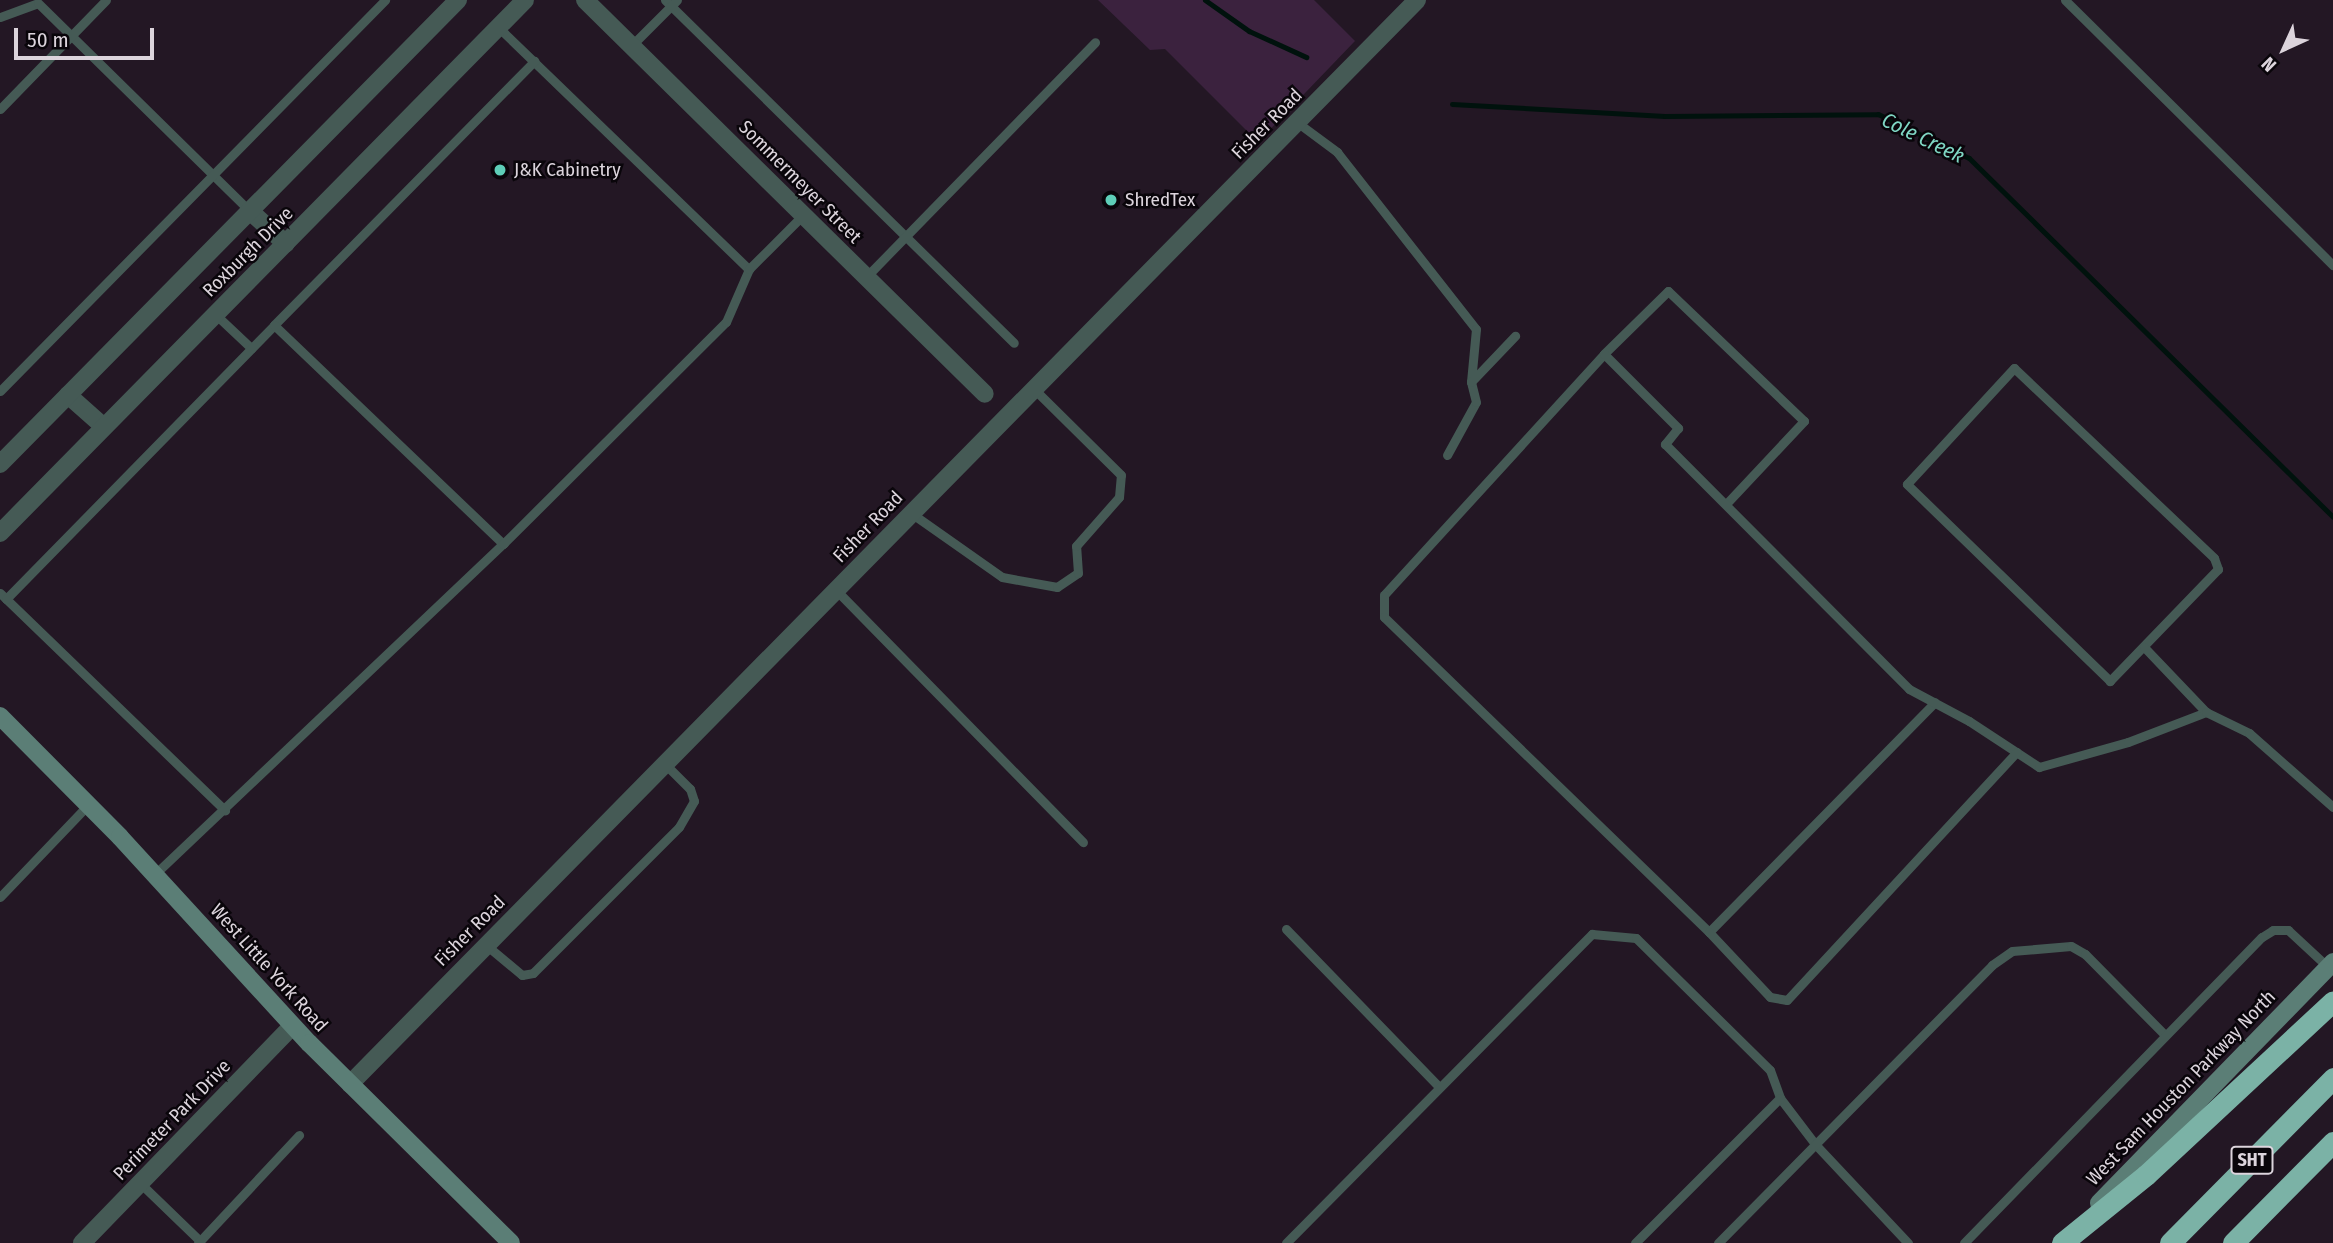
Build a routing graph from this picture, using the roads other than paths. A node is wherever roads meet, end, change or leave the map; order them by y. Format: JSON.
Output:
{"nodes":[{"id":1,"x":106,"y":0,"type":"edge"},
{"id":2,"x":386,"y":0,"type":"edge"},
{"id":3,"x":458,"y":0,"type":"edge"},
{"id":4,"x":525,"y":0,"type":"edge"},
{"id":5,"x":585,"y":0,"type":"edge"},
{"id":6,"x":1417,"y":0,"type":"edge"},
{"id":7,"x":2065,"y":0,"type":"edge"},
{"id":8,"x":671,"y":2,"type":"edge"},
{"id":9,"x":0,"y":17,"type":"edge"},
{"id":10,"x":498,"y":27,"type":"junction"},
{"id":11,"x":72,"y":36,"type":"junction"},
{"id":12,"x":1095,"y":42,"type":"dead end"},
{"id":13,"x":631,"y":46,"type":"junction"},
{"id":14,"x":534,"y":61,"type":"junction"},
{"id":15,"x":0,"y":108,"type":"edge"},
{"id":16,"x":1298,"y":123,"type":"junction"},
{"id":17,"x":212,"y":176,"type":"junction"},
{"id":18,"x":251,"y":212,"type":"junction"},
{"id":19,"x":803,"y":215,"type":"junction"},
{"id":20,"x":906,"y":236,"type":"junction"},
{"id":21,"x":286,"y":244,"type":"junction"},
{"id":22,"x":2333,"y":265,"type":"edge"},
{"id":23,"x":749,"y":269,"type":"junction"},
{"id":24,"x":866,"y":277,"type":"junction"},
{"id":25,"x":215,"y":314,"type":"junction"},
{"id":26,"x":274,"y":325,"type":"junction"},
{"id":27,"x":1515,"y":336,"type":"dead end"},
{"id":28,"x":1014,"y":343,"type":"dead end"},
{"id":29,"x":251,"y":348,"type":"junction"},
{"id":30,"x":1604,"y":354,"type":"junction"},
{"id":31,"x":1471,"y":382,"type":"junction"},
{"id":32,"x":1034,"y":388,"type":"junction"},
{"id":33,"x":0,"y":391,"type":"edge"},
{"id":34,"x":985,"y":394,"type":"dead end"},
{"id":35,"x":68,"y":395,"type":"junction"},
{"id":36,"x":104,"y":427,"type":"junction"},
{"id":37,"x":1447,"y":455,"type":"dead end"},
{"id":38,"x":0,"y":464,"type":"edge"},
{"id":39,"x":1726,"y":505,"type":"junction"},
{"id":40,"x":911,"y":513,"type":"junction"},
{"id":41,"x":0,"y":533,"type":"edge"},
{"id":42,"x":503,"y":544,"type":"junction"},
{"id":43,"x":836,"y":590,"type":"junction"},
{"id":44,"x":3,"y":596,"type":"edge"},
{"id":45,"x":2144,"y":647,"type":"junction"},
{"id":46,"x":1935,"y":702,"type":"junction"},
{"id":47,"x":2206,"y":712,"type":"junction"},
{"id":48,"x":0,"y":716,"type":"edge"},
{"id":49,"x":2017,"y":752,"type":"junction"},
{"id":50,"x":665,"y":764,"type":"junction"},
{"id":51,"x":88,"y":805,"type":"junction"},
{"id":52,"x":2333,"y":807,"type":"edge"},
{"id":53,"x":225,"y":810,"type":"junction"},
{"id":54,"x":1083,"y":842,"type":"dead end"},
{"id":55,"x":155,"y":874,"type":"junction"},
{"id":56,"x":0,"y":897,"type":"edge"},
{"id":57,"x":1286,"y":929,"type":"dead end"},
{"id":58,"x":1709,"y":932,"type":"junction"},
{"id":59,"x":486,"y":945,"type":"junction"},
{"id":60,"x":2330,"y":965,"type":"edge"},
{"id":61,"x":2333,"y":1002,"type":"edge"},
{"id":62,"x":292,"y":1026,"type":"junction"},
{"id":63,"x":2165,"y":1035,"type":"junction"},
{"id":64,"x":2333,"y":1078,"type":"edge"},
{"id":65,"x":349,"y":1084,"type":"junction"},
{"id":66,"x":1439,"y":1087,"type":"junction"},
{"id":67,"x":1780,"y":1098,"type":"junction"},
{"id":68,"x":299,"y":1135,"type":"dead end"},
{"id":69,"x":2333,"y":1142,"type":"edge"},
{"id":70,"x":1815,"y":1144,"type":"junction"},
{"id":71,"x":140,"y":1183,"type":"junction"},
{"id":72,"x":199,"y":1242,"type":"edge"},
{"id":73,"x":82,"y":1243,"type":"edge"},
{"id":74,"x":511,"y":1243,"type":"edge"},
{"id":75,"x":1286,"y":1243,"type":"edge"},
{"id":76,"x":1636,"y":1243,"type":"edge"},
{"id":77,"x":1718,"y":1243,"type":"edge"},
{"id":78,"x":1908,"y":1243,"type":"edge"},
{"id":79,"x":1964,"y":1243,"type":"edge"},
{"id":80,"x":2061,"y":1243,"type":"edge"},
{"id":81,"x":2170,"y":1243,"type":"edge"},
{"id":82,"x":2233,"y":1243,"type":"edge"}],
"edges":[{"from":1,"to":11,"type":"lane"},
{"from":2,"to":17,"type":"lane"},
{"from":3,"to":18,"type":"street","name":"Roxburgh Drive"},
{"from":4,"to":10,"type":"street","name":"Roxburgh Drive"},
{"from":5,"to":13,"type":"street","name":"Sommermeyer Street"},
{"from":6,"to":16,"type":"street","name":"Fisher Road"},
{"from":7,"to":22,"type":"lane"},
{"from":8,"to":13,"type":"lane"},
{"from":8,"to":20,"type":"lane"},
{"from":9,"to":11,"type":"lane"},
{"from":10,"to":14,"type":"lane"},
{"from":10,"to":21,"type":"street","name":"Roxburgh Drive"},
{"from":11,"to":15,"type":"lane"},
{"from":11,"to":17,"type":"lane"},
{"from":12,"to":20,"type":"lane"},
{"from":13,"to":19,"type":"street","name":"Sommermeyer Street"},
{"from":14,"to":23,"type":"lane"},
{"from":14,"to":26,"type":"lane"},
{"from":16,"to":31,"type":"lane"},
{"from":16,"to":32,"type":"street","name":"Fisher Road"},
{"from":17,"to":18,"type":"lane"},
{"from":17,"to":33,"type":"lane"},
{"from":18,"to":21,"type":"street"},
{"from":18,"to":35,"type":"street","name":"Roxburgh Drive"},
{"from":19,"to":23,"type":"lane"},
{"from":19,"to":24,"type":"street","name":"Sommermeyer Street"},
{"from":20,"to":24,"type":"lane"},
{"from":20,"to":28,"type":"lane"},
{"from":21,"to":25,"type":"street","name":"Roxburgh Drive"},
{"from":23,"to":42,"type":"lane"},
{"from":24,"to":34,"type":"street","name":"Sommermeyer Street"},
{"from":25,"to":29,"type":"lane"},
{"from":25,"to":36,"type":"street","name":"Roxburgh Drive"},
{"from":26,"to":29,"type":"lane"},
{"from":26,"to":42,"type":"lane"},
{"from":27,"to":31,"type":"lane"},
{"from":29,"to":44,"type":"lane"},
{"from":30,"to":39,"type":"lane"},
{"from":30,"to":39,"type":"lane"},
{"from":30,"to":58,"type":"lane"},
{"from":31,"to":37,"type":"lane"},
{"from":32,"to":40,"type":"street","name":"Fisher Road"},
{"from":32,"to":40,"type":"lane"},
{"from":35,"to":36,"type":"street"},
{"from":35,"to":38,"type":"street","name":"Roxburgh Drive"},
{"from":36,"to":41,"type":"street","name":"Roxburgh Drive"},
{"from":39,"to":46,"type":"lane"},
{"from":40,"to":43,"type":"street","name":"Fisher Road"},
{"from":42,"to":53,"type":"lane"},
{"from":43,"to":50,"type":"street","name":"Fisher Road"},
{"from":43,"to":54,"type":"lane"},
{"from":44,"to":53,"type":"lane"},
{"from":45,"to":45,"type":"lane"},
{"from":45,"to":47,"type":"lane"},
{"from":46,"to":49,"type":"lane"},
{"from":46,"to":58,"type":"lane"},
{"from":47,"to":49,"type":"lane"},
{"from":47,"to":52,"type":"lane"},
{"from":48,"to":51,"type":"main road","name":"West Little York Road"},
{"from":49,"to":58,"type":"lane"},
{"from":50,"to":59,"type":"street","name":"Fisher Road"},
{"from":50,"to":59,"type":"lane"},
{"from":51,"to":55,"type":"main road","name":"West Little York Road"},
{"from":51,"to":56,"type":"lane"},
{"from":53,"to":55,"type":"lane"},
{"from":55,"to":62,"type":"main road","name":"West Little York Road"},
{"from":57,"to":66,"type":"lane"},
{"from":59,"to":65,"type":"street","name":"Fisher Road"},
{"from":60,"to":63,"type":"lane"},
{"from":60,"to":80,"type":"main road","name":"West Sam Houston Parkway North"},
{"from":61,"to":80,"type":"highway"},
{"from":62,"to":65,"type":"main road","name":"West Little York Road"},
{"from":62,"to":71,"type":"street","name":"Perimeter Park Drive"},
{"from":63,"to":70,"type":"lane"},
{"from":63,"to":79,"type":"lane"},
{"from":64,"to":81,"type":"highway","number":"SHT"},
{"from":65,"to":74,"type":"main road","name":"West Little York Road"},
{"from":66,"to":67,"type":"lane"},
{"from":66,"to":75,"type":"lane"},
{"from":67,"to":70,"type":"lane"},
{"from":67,"to":76,"type":"lane"},
{"from":68,"to":72,"type":"lane"},
{"from":69,"to":82,"type":"highway","number":"SHT"},
{"from":70,"to":77,"type":"lane"},
{"from":70,"to":78,"type":"lane"},
{"from":71,"to":72,"type":"lane"},
{"from":71,"to":73,"type":"street","name":"Perimeter Park Drive"}]}
